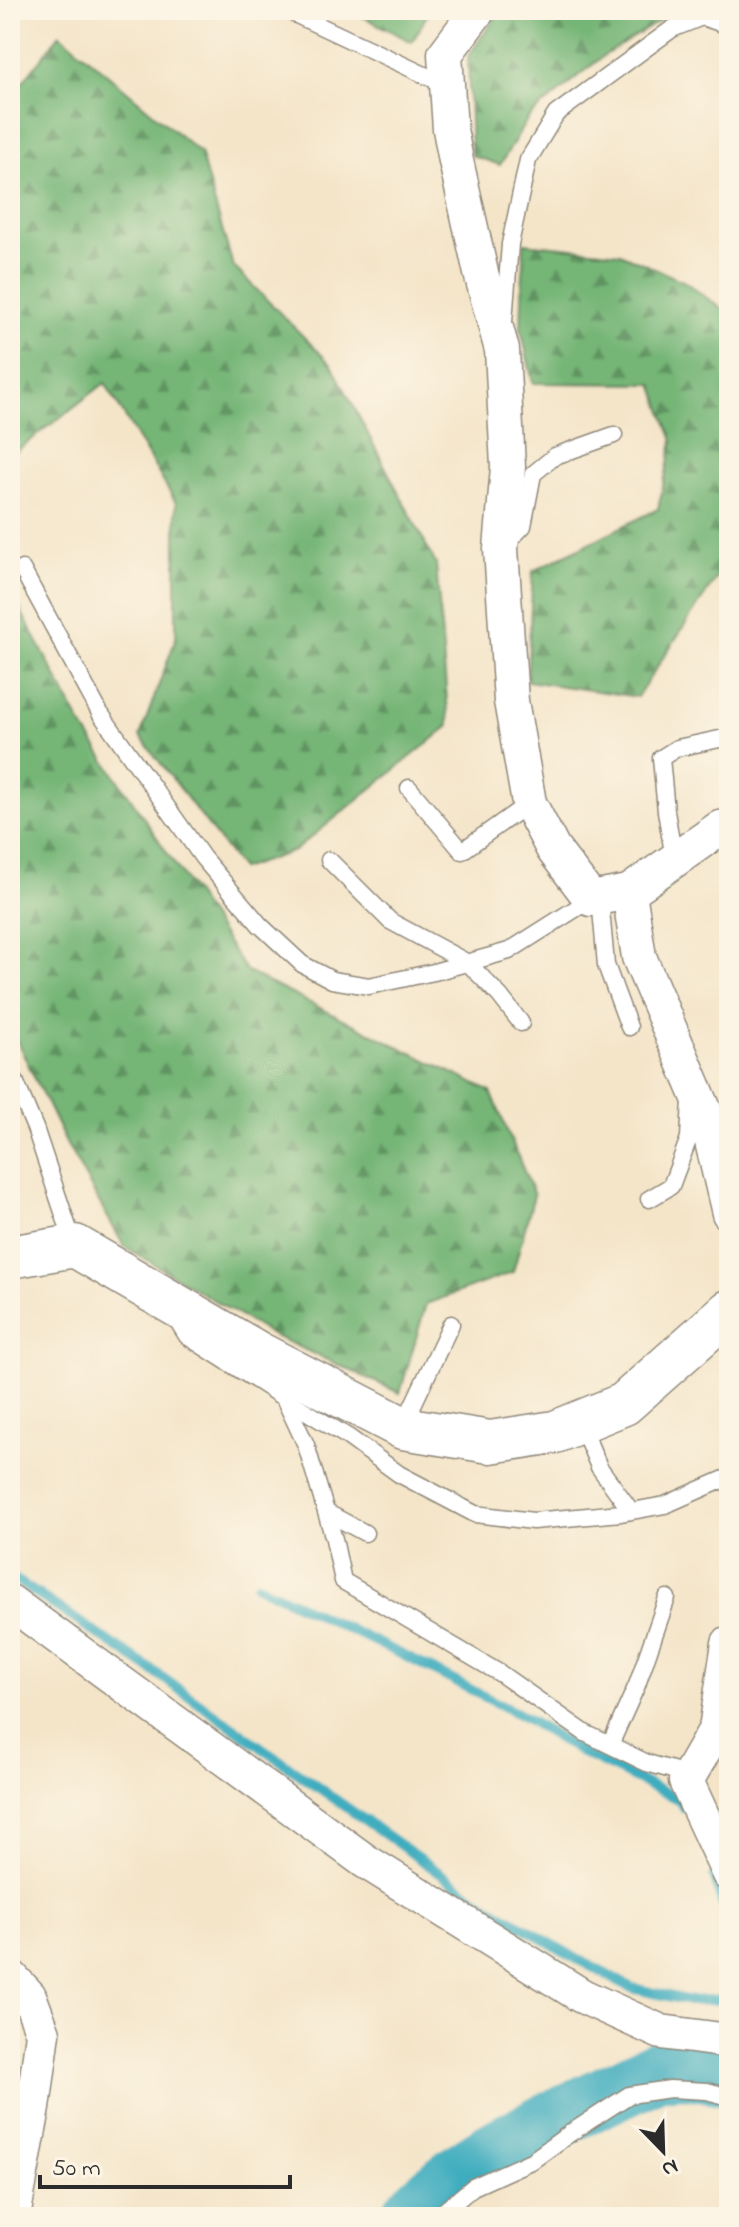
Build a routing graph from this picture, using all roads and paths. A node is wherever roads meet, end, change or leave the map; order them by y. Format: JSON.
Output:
{"nodes":[{"id":1,"x":286,"y":10,"type":"edge"},
{"id":2,"x":478,"y":10,"type":"edge"},
{"id":3,"x":729,"y":26,"type":"edge"},
{"id":4,"x":448,"y":86,"type":"junction"},
{"id":5,"x":502,"y":350,"type":"junction"},
{"id":6,"x":614,"y":435,"type":"dead end"},
{"id":7,"x":501,"y":549,"type":"junction"},
{"id":8,"x":22,"y":569,"type":"dead end"},
{"id":9,"x":729,"y":737,"type":"edge"},
{"id":10,"x":409,"y":788,"type":"dead end"},
{"id":11,"x":529,"y":803,"type":"junction"},
{"id":12,"x":729,"y":827,"type":"edge"},
{"id":13,"x":674,"y":859,"type":"junction"},
{"id":14,"x":329,"y":860,"type":"dead end"},
{"id":15,"x":607,"y":896,"type":"junction"},
{"id":16,"x":468,"y":963,"type":"junction"},
{"id":17,"x":521,"y":1023,"type":"dead end"},
{"id":18,"x":629,"y":1027,"type":"dead end"},
{"id":19,"x":10,"y":1069,"type":"edge"},
{"id":20,"x":693,"y":1083,"type":"junction"},
{"id":21,"x":649,"y":1199,"type":"dead end"},
{"id":22,"x":729,"y":1213,"type":"edge"},
{"id":23,"x":75,"y":1246,"type":"junction"},
{"id":24,"x":10,"y":1257,"type":"edge"},
{"id":25,"x":168,"y":1301,"type":"junction"},
{"id":26,"x":729,"y":1311,"type":"edge"},
{"id":27,"x":451,"y":1324,"type":"dead end"},
{"id":28,"x":284,"y":1398,"type":"junction"},
{"id":29,"x":580,"y":1422,"type":"junction"},
{"id":30,"x":403,"y":1428,"type":"junction"},
{"id":31,"x":729,"y":1477,"type":"edge"},
{"id":32,"x":631,"y":1511,"type":"junction"},
{"id":33,"x":326,"y":1512,"type":"junction"},
{"id":34,"x":365,"y":1533,"type":"dead end"},
{"id":35,"x":667,"y":1598,"type":"dead end"},
{"id":36,"x":10,"y":1602,"type":"edge"},
{"id":37,"x":729,"y":1643,"type":"edge"},
{"id":38,"x":610,"y":1745,"type":"junction"},
{"id":39,"x":690,"y":1775,"type":"junction"},
{"id":40,"x":729,"y":1874,"type":"edge"},
{"id":41,"x":10,"y":1976,"type":"edge"},
{"id":42,"x":729,"y":2041,"type":"edge"},
{"id":43,"x":729,"y":2097,"type":"edge"},
{"id":44,"x":13,"y":2217,"type":"edge"},
{"id":45,"x":437,"y":2217,"type":"edge"}],
"edges":[{"from":1,"to":4,"type":"lane"},
{"from":2,"to":4,"type":"street"},
{"from":3,"to":5,"type":"lane"},
{"from":4,"to":5,"type":"street"},
{"from":5,"to":7,"type":"street"},
{"from":6,"to":7,"type":"lane"},
{"from":7,"to":11,"type":"street"},
{"from":8,"to":16,"type":"lane"},
{"from":9,"to":13,"type":"lane"},
{"from":10,"to":11,"type":"lane"},
{"from":11,"to":15,"type":"street"},
{"from":12,"to":13,"type":"street"},
{"from":13,"to":15,"type":"street"},
{"from":14,"to":16,"type":"lane"},
{"from":15,"to":16,"type":"lane"},
{"from":15,"to":18,"type":"lane"},
{"from":15,"to":20,"type":"street"},
{"from":16,"to":17,"type":"lane"},
{"from":19,"to":23,"type":"lane"},
{"from":20,"to":21,"type":"lane"},
{"from":20,"to":22,"type":"street"},
{"from":23,"to":24,"type":"street"},
{"from":23,"to":25,"type":"street"},
{"from":25,"to":28,"type":"lane"},
{"from":25,"to":30,"type":"street"},
{"from":26,"to":29,"type":"street"},
{"from":27,"to":30,"type":"lane"},
{"from":28,"to":32,"type":"lane"},
{"from":28,"to":33,"type":"lane"},
{"from":29,"to":30,"type":"street"},
{"from":29,"to":32,"type":"lane"},
{"from":31,"to":32,"type":"lane"},
{"from":33,"to":34,"type":"lane"},
{"from":33,"to":38,"type":"lane"},
{"from":35,"to":38,"type":"lane"},
{"from":36,"to":42,"type":"street"},
{"from":37,"to":39,"type":"street"},
{"from":38,"to":39,"type":"lane"},
{"from":39,"to":40,"type":"street"},
{"from":41,"to":44,"type":"street"},
{"from":43,"to":45,"type":"lane"}]}
